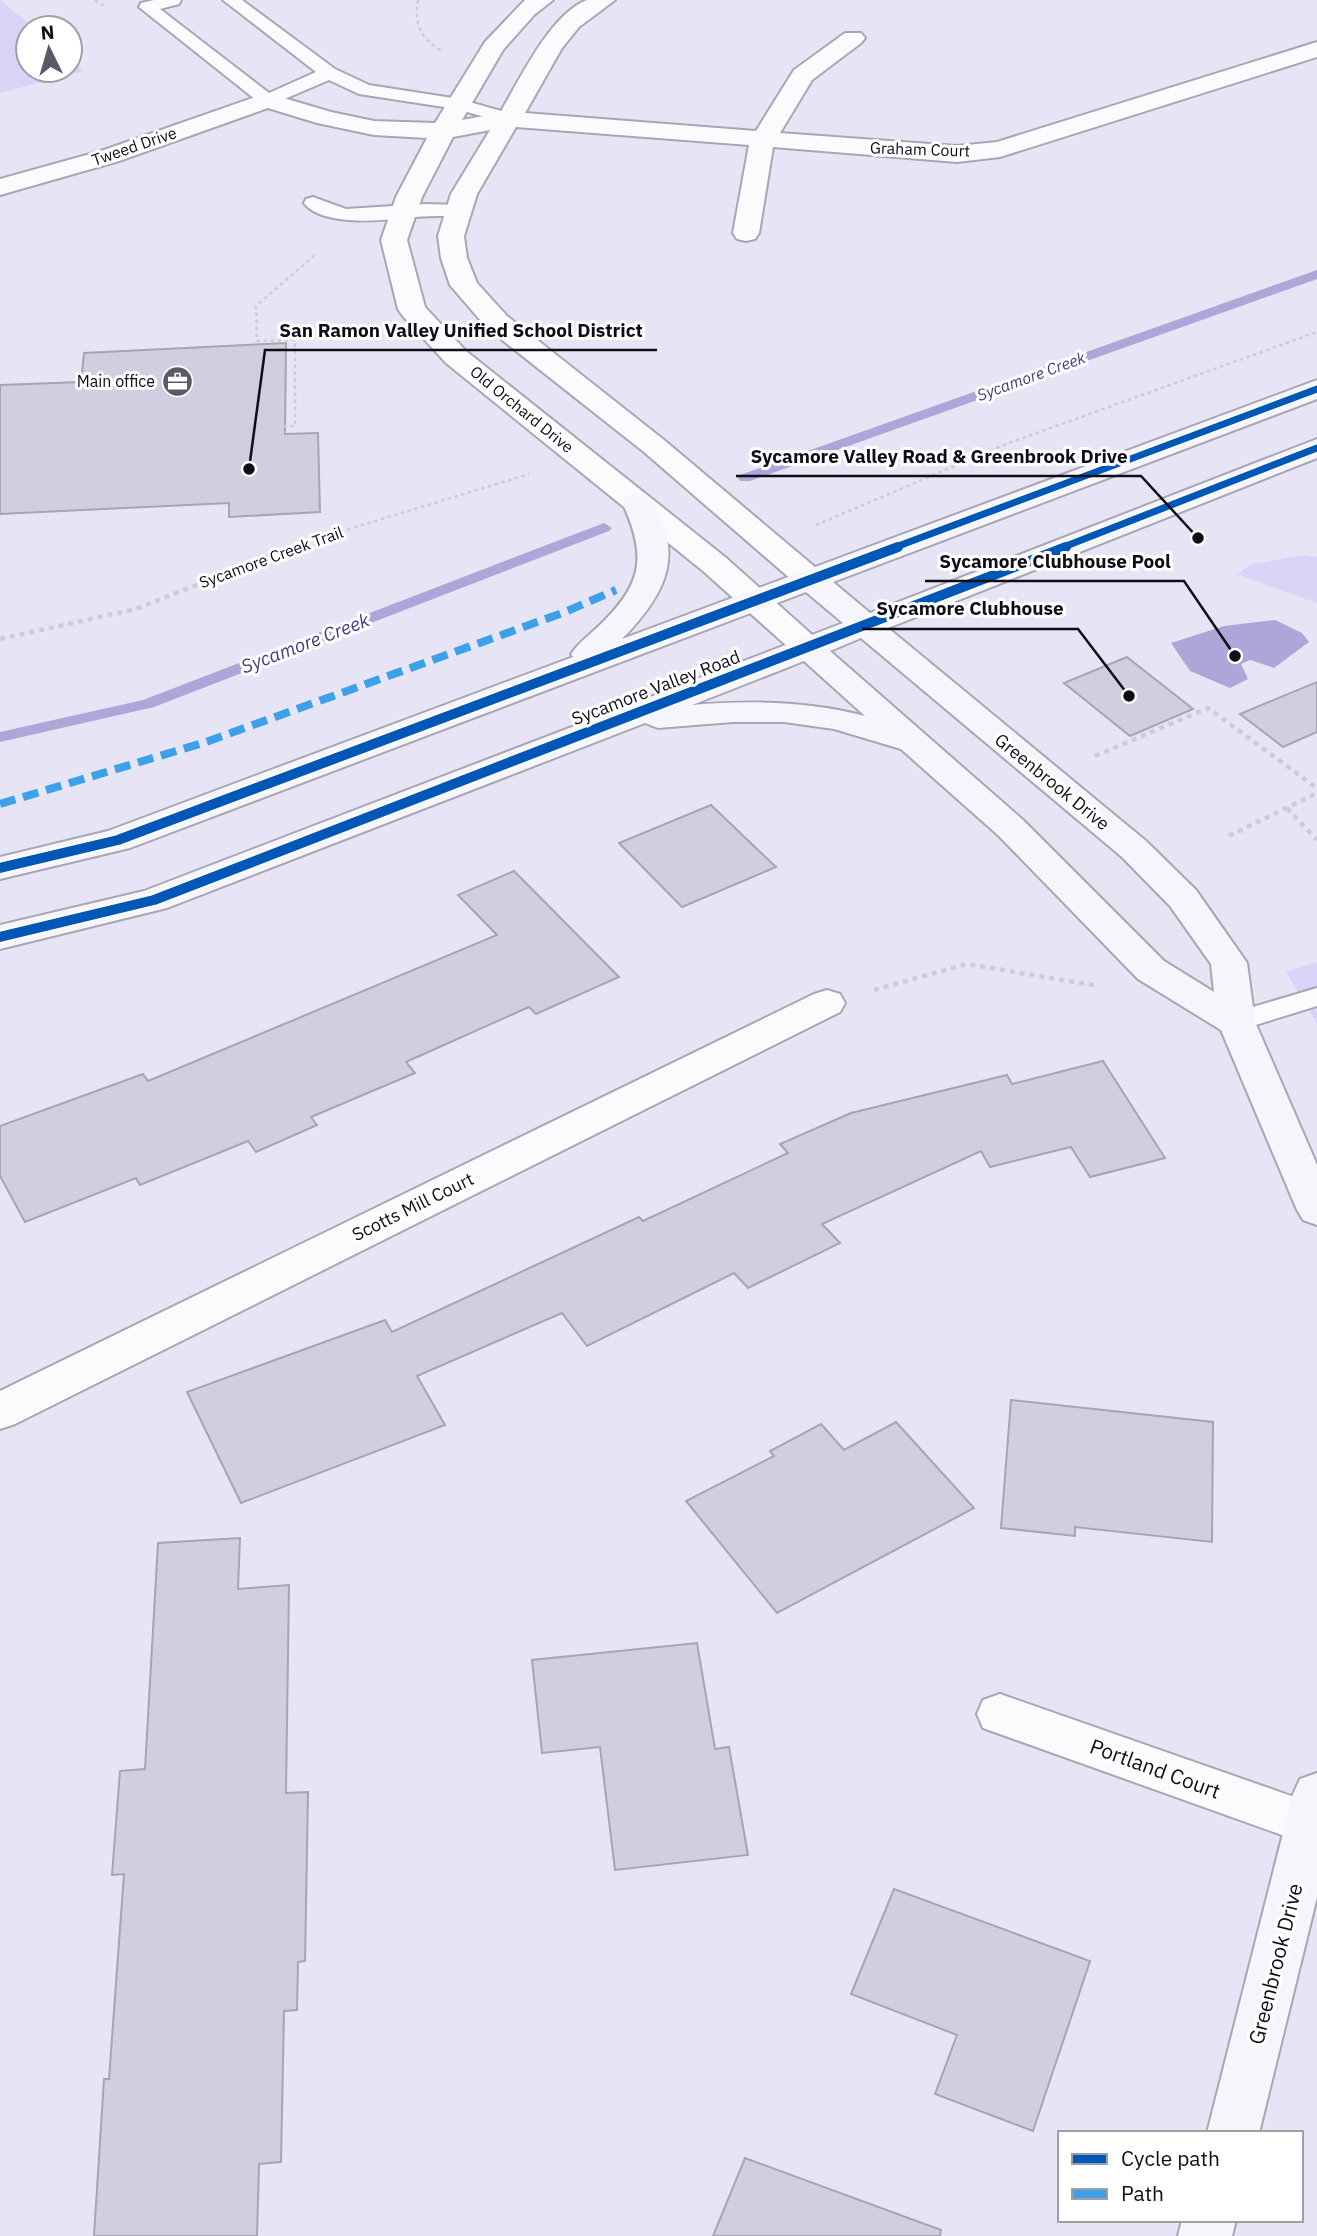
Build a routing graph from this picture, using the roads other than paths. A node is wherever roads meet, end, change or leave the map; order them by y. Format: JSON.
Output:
{"nodes":[{"id":1,"x":173,"y":0,"type":"edge"},
{"id":2,"x":230,"y":0,"type":"edge"},
{"id":3,"x":541,"y":0,"type":"edge"},
{"id":4,"x":603,"y":0,"type":"edge"},
{"id":5,"x":853,"y":38,"type":"dead end"},
{"id":6,"x":1317,"y":49,"type":"edge"},
{"id":7,"x":329,"y":73,"type":"junction"},
{"id":8,"x":267,"y":100,"type":"junction"},
{"id":9,"x":459,"y":104,"type":"junction"},
{"id":10,"x":509,"y":120,"type":"junction"},
{"id":11,"x":443,"y":131,"type":"junction"},
{"id":12,"x":762,"y":141,"type":"junction"},
{"id":13,"x":0,"y":187,"type":"edge"},
{"id":14,"x":404,"y":211,"type":"junction"},
{"id":15,"x":459,"y":211,"type":"junction"},
{"id":16,"x":746,"y":233,"type":"dead end"},
{"id":17,"x":1317,"y":389,"type":"edge"},
{"id":18,"x":1317,"y":448,"type":"edge"},
{"id":19,"x":637,"y":502,"type":"junction"},
{"id":20,"x":811,"y":580,"type":"junction"},
{"id":21,"x":755,"y":601,"type":"junction"},
{"id":22,"x":865,"y":626,"type":"junction"},
{"id":23,"x":808,"y":649,"type":"junction"},
{"id":24,"x":573,"y":667,"type":"junction"},
{"id":25,"x":611,"y":724,"type":"junction"},
{"id":26,"x":920,"y":747,"type":"junction"},
{"id":27,"x":0,"y":868,"type":"edge"},
{"id":28,"x":0,"y":937,"type":"edge"},
{"id":29,"x":1317,"y":997,"type":"edge"},
{"id":30,"x":827,"y":1003,"type":"road end"},
{"id":31,"x":1236,"y":1021,"type":"junction"},
{"id":32,"x":1317,"y":1210,"type":"edge"},
{"id":33,"x":0,"y":1412,"type":"edge"},
{"id":34,"x":1000,"y":1714,"type":"dead end"},
{"id":35,"x":1314,"y":1809,"type":"edge"},
{"id":36,"x":1234,"y":2131,"type":"edge"}],
"edges":[{"from":1,"to":8,"type":"lane"},
{"from":2,"to":7,"type":"lane"},
{"from":3,"to":9,"type":"street","name":"Old Orchard Drive"},
{"from":4,"to":10,"type":"street"},
{"from":5,"to":12,"type":"street"},
{"from":6,"to":12,"type":"street","name":"Graham Court"},
{"from":7,"to":8,"type":"lane","name":"Tweed Drive"},
{"from":7,"to":9,"type":"lane"},
{"from":8,"to":11,"type":"street"},
{"from":8,"to":13,"type":"street","name":"Tweed Drive"},
{"from":9,"to":10,"type":"lane"},
{"from":9,"to":11,"type":"street","name":"Old Orchard Drive"},
{"from":10,"to":11,"type":"street"},
{"from":10,"to":12,"type":"street","name":"Graham Court"},
{"from":10,"to":15,"type":"street"},
{"from":11,"to":14,"type":"street","name":"Old Orchard Drive"},
{"from":12,"to":16,"type":"street"},
{"from":14,"to":15,"type":"lane"},
{"from":14,"to":19,"type":"street","name":"Old Orchard Drive"},
{"from":15,"to":20,"type":"street"},
{"from":17,"to":20,"type":"main road"},
{"from":18,"to":22,"type":"main road","name":"Sycamore Valley Road"},
{"from":19,"to":21,"type":"street","name":"Old Orchard Drive"},
{"from":19,"to":24,"type":"main road"},
{"from":20,"to":21,"type":"main road"},
{"from":20,"to":22,"type":"main road","name":"Greenbrook Drive"},
{"from":21,"to":23,"type":"street","name":"Old Orchard Drive"},
{"from":21,"to":24,"type":"main road"},
{"from":22,"to":23,"type":"main road","name":"Sycamore Valley Road"},
{"from":22,"to":31,"type":"main road","name":"Greenbrook Drive"},
{"from":23,"to":25,"type":"main road","name":"Sycamore Valley Road"},
{"from":23,"to":26,"type":"main road"},
{"from":24,"to":27,"type":"main road"},
{"from":25,"to":26,"type":"main road"},
{"from":25,"to":28,"type":"main road","name":"Sycamore Valley Road"},
{"from":26,"to":31,"type":"main road"},
{"from":29,"to":31,"type":"lane"},
{"from":30,"to":33,"type":"street","name":"Scotts Mill Court"},
{"from":31,"to":32,"type":"main road","name":"Greenbrook Drive"},
{"from":34,"to":35,"type":"street","name":"Portland Court"},
{"from":35,"to":36,"type":"main road","name":"Greenbrook Drive"}]}
